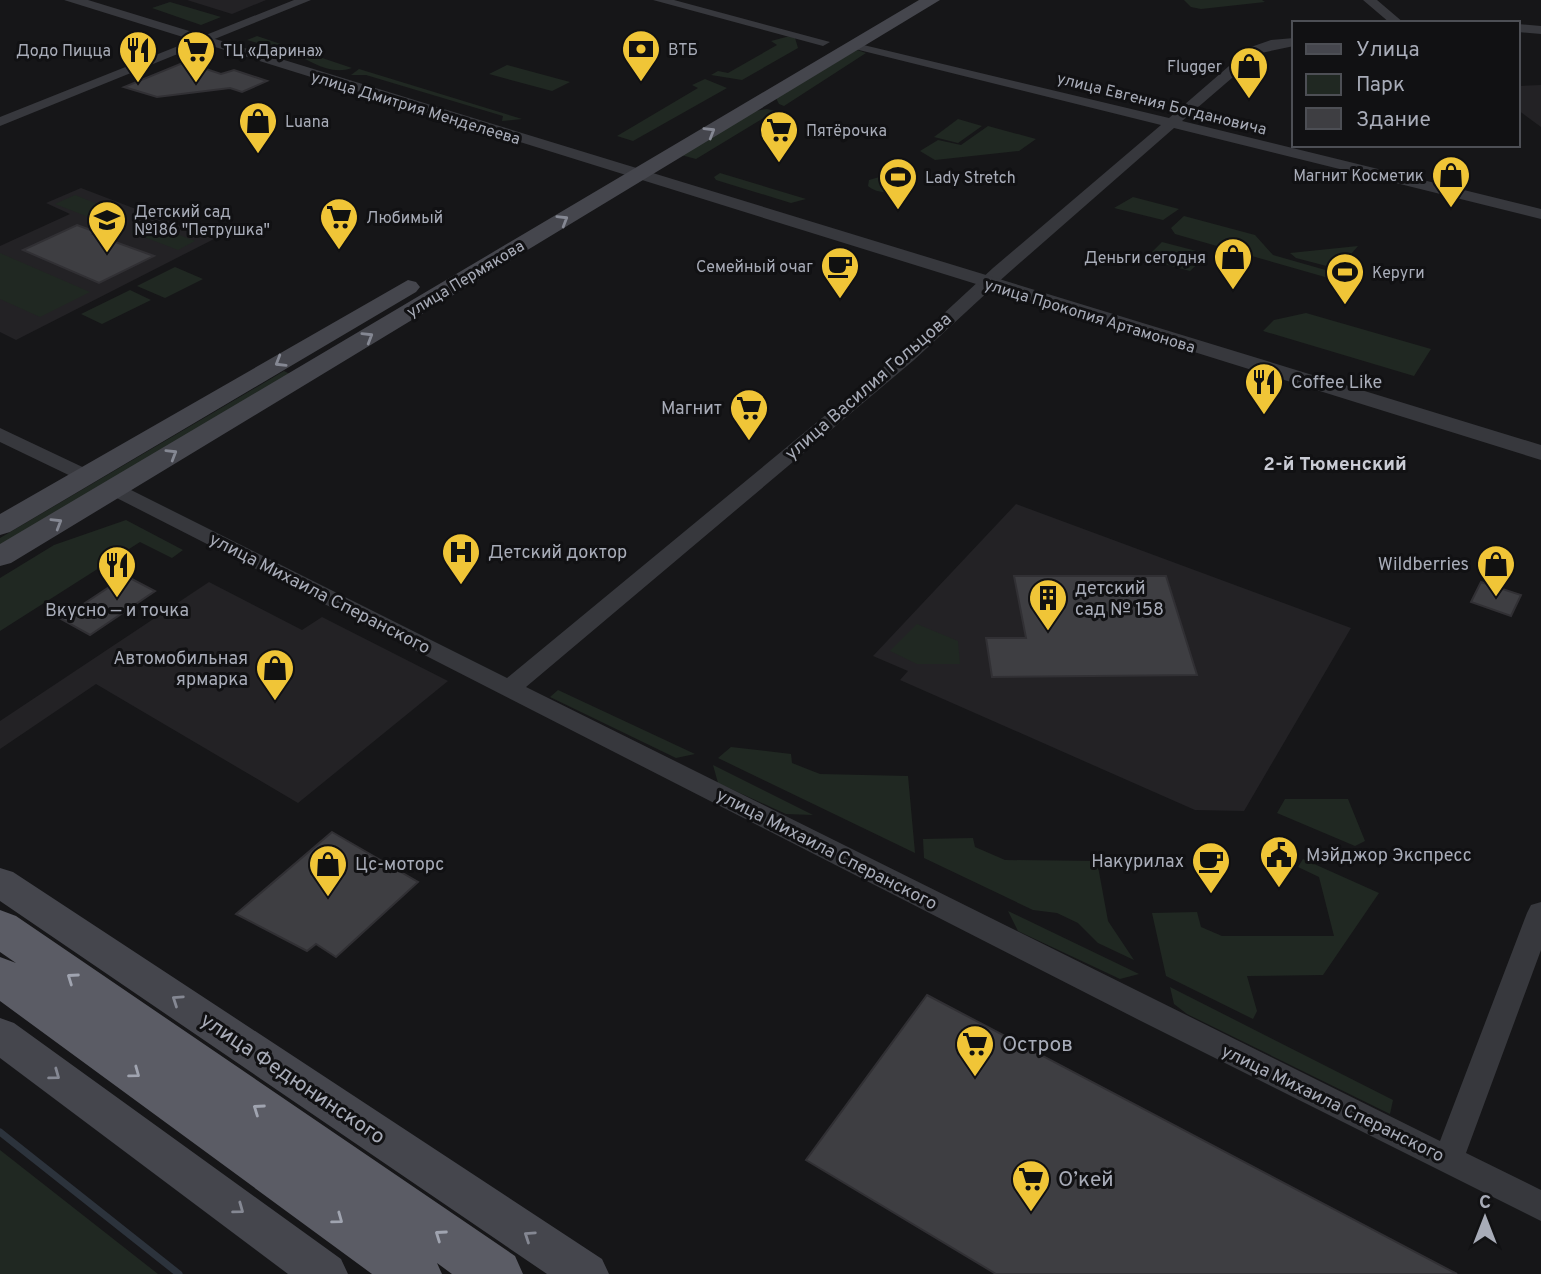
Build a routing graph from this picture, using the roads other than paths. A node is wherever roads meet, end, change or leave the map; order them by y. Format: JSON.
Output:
{"nodes":[{"id":1,"x":72,"y":0,"type":"edge"},
{"id":2,"x":96,"y":0,"type":"edge"},
{"id":3,"x":305,"y":0,"type":"edge"},
{"id":4,"x":659,"y":0,"type":"edge"},
{"id":5,"x":895,"y":0,"type":"edge"},
{"id":6,"x":931,"y":0,"type":"edge"},
{"id":7,"x":1369,"y":0,"type":"edge"},
{"id":8,"x":1395,"y":21,"type":"edge"},
{"id":9,"x":1520,"y":28,"type":"edge"},
{"id":10,"x":1541,"y":30,"type":"edge"},
{"id":11,"x":206,"y":38,"type":"junction"},
{"id":12,"x":824,"y":42,"type":"junction"},
{"id":13,"x":1292,"y":42,"type":"edge"},
{"id":14,"x":856,"y":45,"type":"junction"},
{"id":15,"x":801,"y":55,"type":"dead end"},
{"id":16,"x":0,"y":122,"type":"edge"},
{"id":17,"x":1170,"y":124,"type":"junction"},
{"id":18,"x":633,"y":164,"type":"junction"},
{"id":19,"x":1541,"y":214,"type":"edge"},
{"id":20,"x":993,"y":278,"type":"junction"},
{"id":21,"x":0,"y":434,"type":"edge"},
{"id":22,"x":1541,"y":436,"type":"edge"},
{"id":23,"x":1541,"y":453,"type":"edge"},
{"id":24,"x":86,"y":476,"type":"junction"},
{"id":25,"x":114,"y":489,"type":"junction"},
{"id":26,"x":0,"y":526,"type":"edge"},
{"id":27,"x":0,"y":557,"type":"edge"},
{"id":28,"x":509,"y":689,"type":"junction"},
{"id":29,"x":0,"y":882,"type":"edge"},
{"id":30,"x":1541,"y":913,"type":"edge"},
{"id":31,"x":0,"y":928,"type":"edge"},
{"id":32,"x":0,"y":976,"type":"edge"},
{"id":33,"x":0,"y":1035,"type":"edge"},
{"id":34,"x":1448,"y":1160,"type":"junction"},
{"id":35,"x":299,"y":1163,"type":"junction"},
{"id":36,"x":1541,"y":1206,"type":"edge"},
{"id":37,"x":325,"y":1274,"type":"edge"},
{"id":38,"x":415,"y":1274,"type":"edge"},
{"id":39,"x":496,"y":1274,"type":"edge"},
{"id":40,"x":586,"y":1274,"type":"edge"}],
"edges":[{"from":1,"to":11,"type":"street","name":"улица Дмитрия Менделеева"},
{"from":2,"to":11,"type":"street","name":"улица Дмитрия Менделеева"},
{"from":3,"to":11,"type":"street"},
{"from":4,"to":12,"type":"street"},
{"from":5,"to":12,"type":"main road"},
{"from":6,"to":14,"type":"main road","name":"улица Пермякова"},
{"from":7,"to":8,"type":"street"},
{"from":9,"to":10,"type":"street"},
{"from":11,"to":16,"type":"street"},
{"from":11,"to":18,"type":"street","name":"улица Дмитрия Менделеева"},
{"from":12,"to":15,"type":"main road"},
{"from":13,"to":17,"type":"street","name":"улица Василия Гольцова"},
{"from":14,"to":17,"type":"street","name":"улица Евгения Богдановича"},
{"from":18,"to":14,"type":"main road","name":"улица Пермякова","one_way":true},
{"from":17,"to":19,"type":"street","name":"улица Евгения Богдановича"},
{"from":17,"to":20,"type":"street","name":"улица Василия Гольцова"},
{"from":18,"to":20,"type":"street","name":"улица Прокопия Артамонова"},
{"from":18,"to":24,"type":"main road","name":"улица Пермякова","one_way":true},
{"from":25,"to":18,"type":"main road","name":"улица Пермякова","one_way":true},
{"from":20,"to":22,"type":"street","name":"улица Прокопия Артамонова"},
{"from":20,"to":23,"type":"street","name":"улица Прокопия Артамонова"},
{"from":20,"to":28,"type":"street","name":"улица Василия Гольцова"},
{"from":21,"to":24,"type":"street"},
{"from":24,"to":26,"type":"main road","name":"улица Пермякова"},
{"from":27,"to":25,"type":"main road","name":"улица Пермякова","one_way":true},
{"from":25,"to":28,"type":"street","name":"улица Михаила Сперанского"},
{"from":28,"to":34,"type":"street","name":"улица Михаила Сперанского"},
{"from":40,"to":29,"type":"main road","name":"улица Федюнинского","one_way":true},
{"from":30,"to":34,"type":"street"},
{"from":35,"to":31,"type":"highway","one_way":true},
{"from":32,"to":35,"type":"highway","one_way":true},
{"from":33,"to":37,"type":"main road","one_way":true},
{"from":34,"to":36,"type":"street","name":"улица Михаила Сперанского"},
{"from":35,"to":38,"type":"highway","one_way":true},
{"from":39,"to":35,"type":"highway","one_way":true}]}
